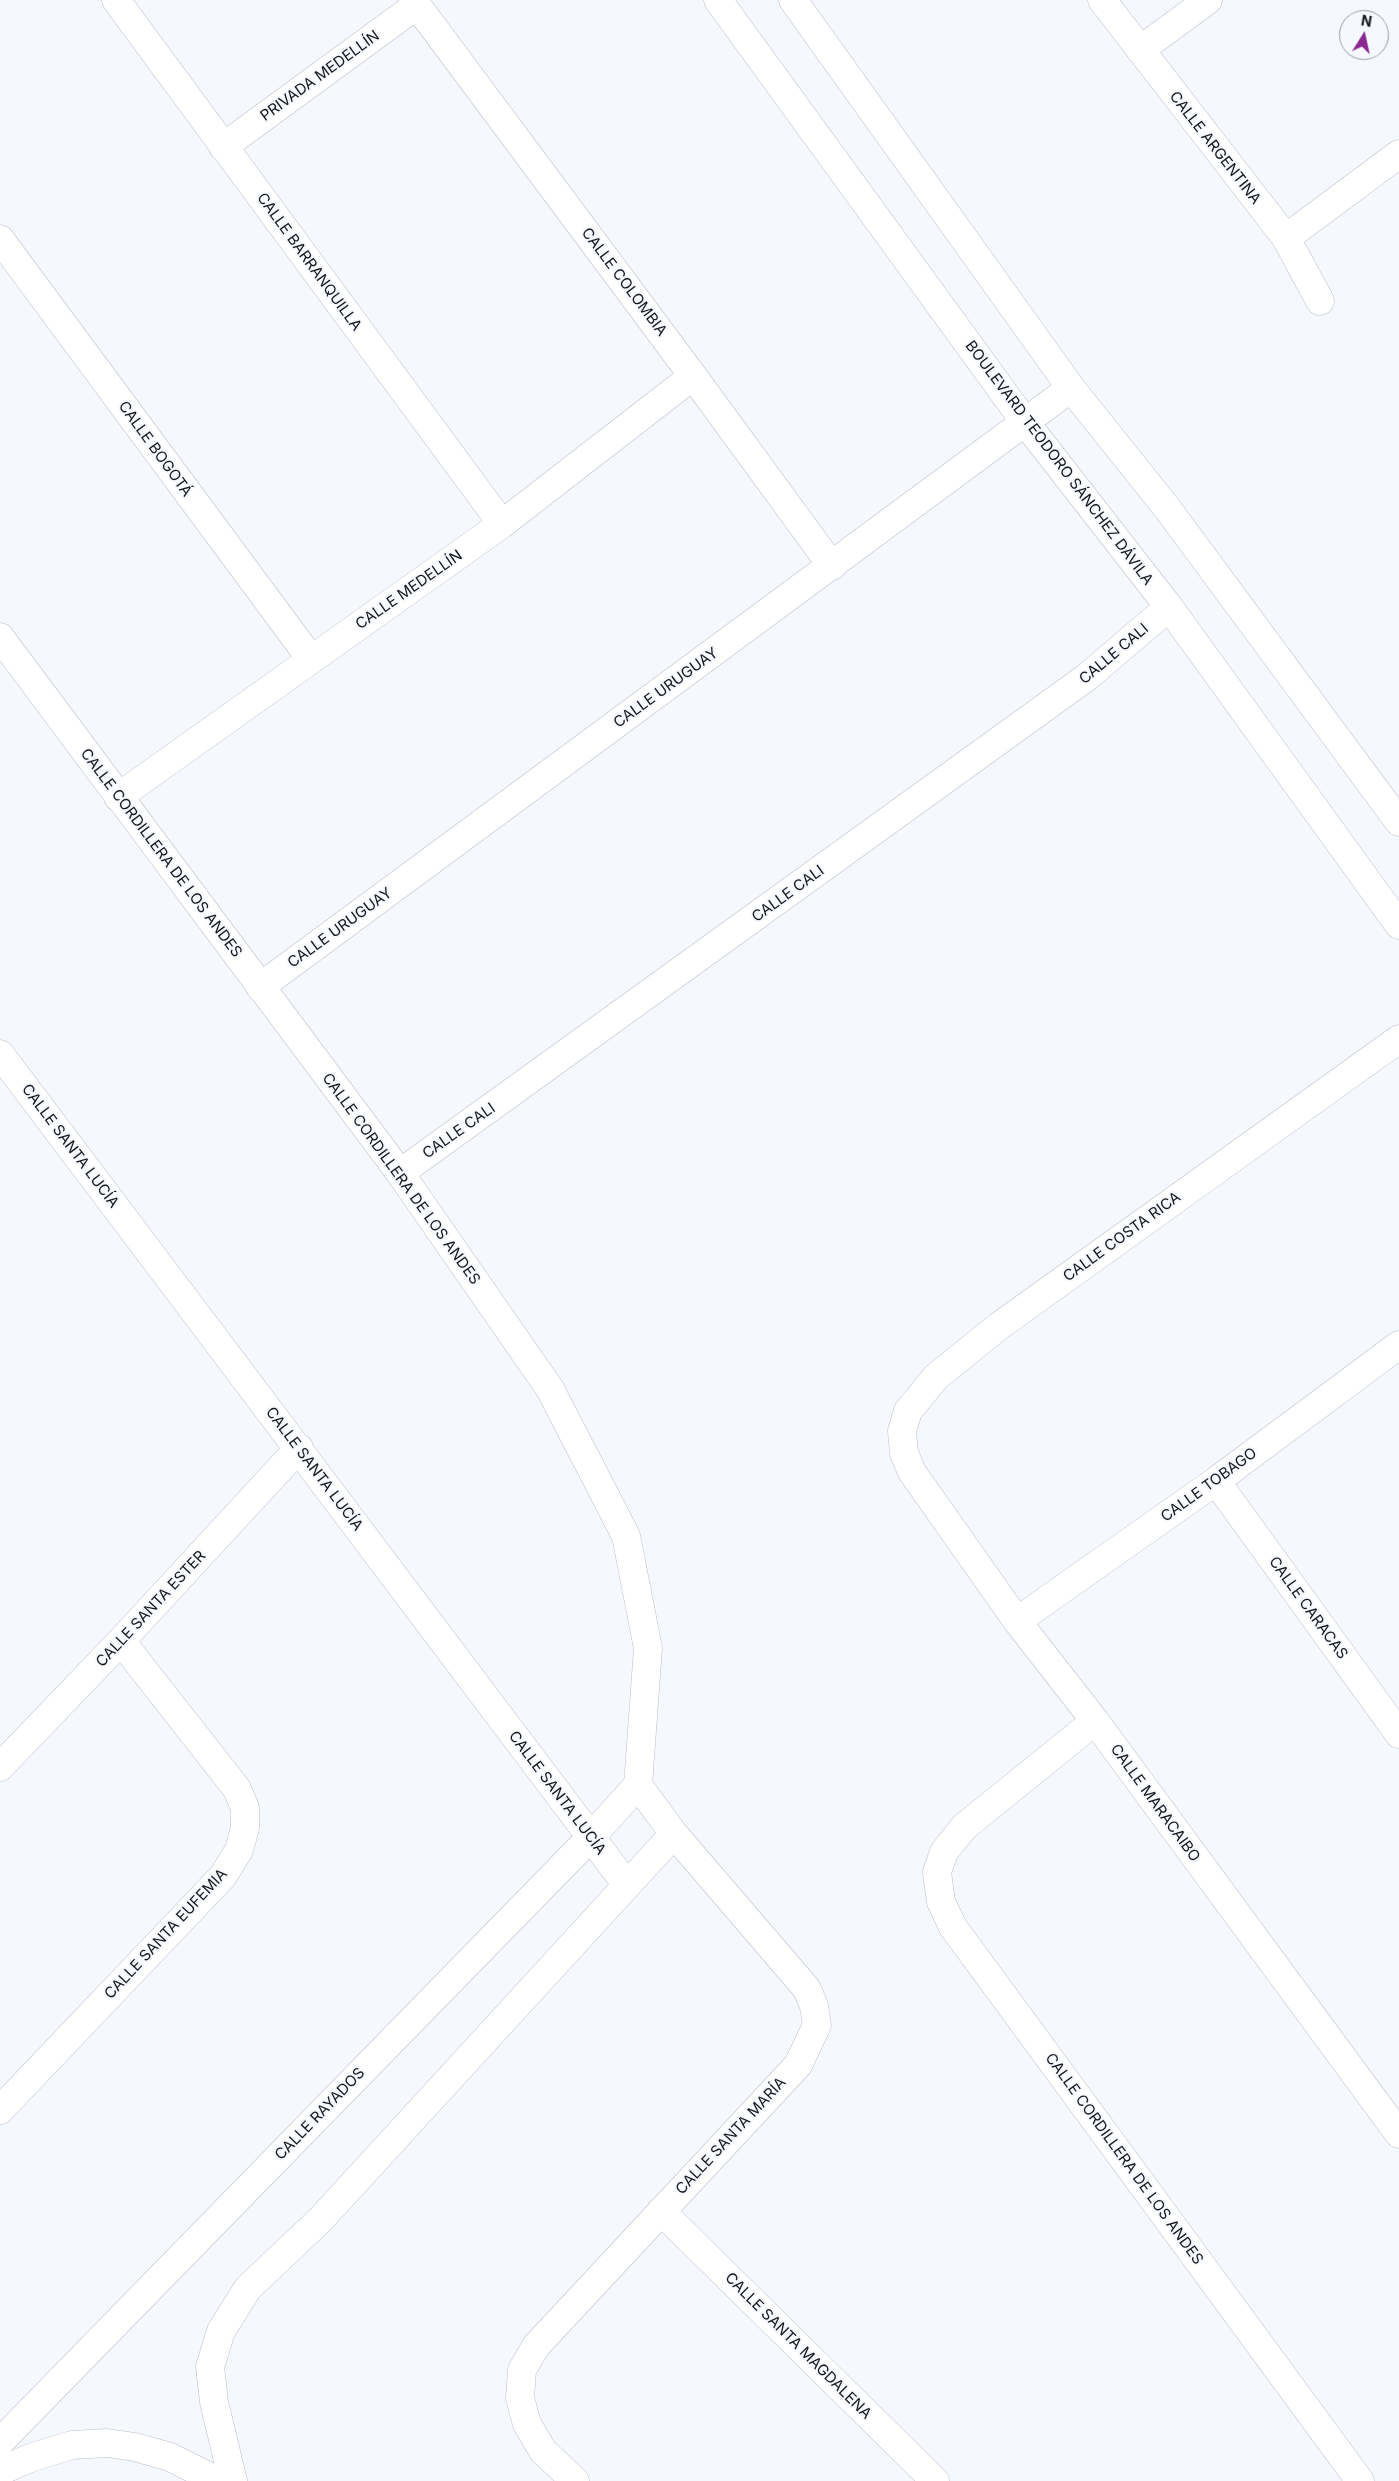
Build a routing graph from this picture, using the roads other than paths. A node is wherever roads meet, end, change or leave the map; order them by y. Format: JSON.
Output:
{"nodes":[{"id":1,"x":116,"y":0,"type":"edge"},
{"id":2,"x":718,"y":0,"type":"edge"},
{"id":3,"x":793,"y":0,"type":"edge"},
{"id":4,"x":1102,"y":0,"type":"edge"},
{"id":5,"x":1208,"y":0,"type":"edge"},
{"id":6,"x":415,"y":2,"type":"edge"},
{"id":7,"x":1140,"y":50,"type":"junction"},
{"id":8,"x":223,"y":147,"type":"junction"},
{"id":9,"x":1399,"y":154,"type":"edge"},
{"id":10,"x":1286,"y":238,"type":"junction"},
{"id":11,"x":0,"y":239,"type":"edge"},
{"id":12,"x":1320,"y":301,"type":"dead end"},
{"id":13,"x":693,"y":376,"type":"junction"},
{"id":14,"x":1071,"y":388,"type":"junction"},
{"id":15,"x":1025,"y":422,"type":"junction"},
{"id":16,"x":502,"y":524,"type":"junction"},
{"id":17,"x":832,"y":566,"type":"junction"},
{"id":18,"x":1169,"y":608,"type":"junction"},
{"id":19,"x":0,"y":637,"type":"edge"},
{"id":20,"x":311,"y":659,"type":"junction"},
{"id":21,"x":118,"y":797,"type":"junction"},
{"id":22,"x":1399,"y":822,"type":"edge"},
{"id":23,"x":1399,"y":925,"type":"edge"},
{"id":24,"x":260,"y":986,"type":"junction"},
{"id":25,"x":1399,"y":1039,"type":"edge"},
{"id":26,"x":2,"y":1060,"type":"edge"},
{"id":27,"x":400,"y":1173,"type":"junction"},
{"id":28,"x":1399,"y":1345,"type":"edge"},
{"id":29,"x":299,"y":1448,"type":"junction"},
{"id":30,"x":912,"y":1472,"type":"joint"},
{"id":31,"x":1216,"y":1481,"type":"junction"},
{"id":32,"x":1017,"y":1621,"type":"junction"},
{"id":33,"x":121,"y":1642,"type":"junction"},
{"id":34,"x":1095,"y":1721,"type":"junction"},
{"id":35,"x":1399,"y":1734,"type":"edge"},
{"id":36,"x":0,"y":1767,"type":"edge"},
{"id":37,"x":638,"y":1785,"type":"junction"},
{"id":38,"x":674,"y":1834,"type":"junction"},
{"id":39,"x":591,"y":1837,"type":"junction"},
{"id":40,"x":627,"y":1885,"type":"junction"},
{"id":41,"x":0,"y":2110,"type":"edge"},
{"id":42,"x":1399,"y":2134,"type":"edge"},
{"id":43,"x":661,"y":2211,"type":"junction"},
{"id":44,"x":0,"y":2442,"type":"edge"},
{"id":45,"x":0,"y":2472,"type":"edge"},
{"id":46,"x":218,"y":2481,"type":"edge"},
{"id":47,"x":233,"y":2481,"type":"edge"},
{"id":48,"x":575,"y":2481,"type":"edge"},
{"id":49,"x":935,"y":2481,"type":"edge"},
{"id":50,"x":1360,"y":2481,"type":"edge"}],
"edges":[{"from":1,"to":8,"type":"street","name":"CALLE BARRANQUILLA"},
{"from":2,"to":15,"type":"street","name":"BOULEVARD TEODORO SÁNCHEZ DÁVILA"},
{"from":3,"to":14,"type":"street"},
{"from":4,"to":7,"type":"street","name":"CALLE ARGENTINA"},
{"from":5,"to":7,"type":"street"},
{"from":6,"to":8,"type":"street","name":"PRIVADA MEDELLÍN"},
{"from":6,"to":13,"type":"street","name":"CALLE COLOMBIA"},
{"from":7,"to":10,"type":"street","name":"CALLE ARGENTINA"},
{"from":8,"to":16,"type":"street","name":"CALLE BARRANQUILLA"},
{"from":9,"to":10,"type":"street"},
{"from":10,"to":12,"type":"street","name":"CALLE ARGENTINA"},
{"from":11,"to":20,"type":"street","name":"CALLE BOGOTÁ"},
{"from":13,"to":16,"type":"street","name":"CALLE MEDELLÍN"},
{"from":13,"to":17,"type":"street","name":"CALLE COLOMBIA"},
{"from":14,"to":15,"type":"street","name":"CALLE URUGUAY"},
{"from":14,"to":22,"type":"street"},
{"from":15,"to":17,"type":"street","name":"CALLE URUGUAY"},
{"from":15,"to":18,"type":"street","name":"BOULEVARD TEODORO SÁNCHEZ DÁVILA"},
{"from":16,"to":20,"type":"street","name":"CALLE MEDELLÍN"},
{"from":17,"to":24,"type":"street","name":"CALLE URUGUAY"},
{"from":18,"to":23,"type":"street","name":"BOULEVARD TEODORO SÁNCHEZ DÁVILA"},
{"from":18,"to":27,"type":"street","name":"CALLE CALI"},
{"from":19,"to":21,"type":"street","name":"CALLE CORDILLERA DE LOS ANDES"},
{"from":20,"to":21,"type":"street","name":"CALLE MEDELLÍN"},
{"from":21,"to":24,"type":"street","name":"CALLE CORDILLERA DE LOS ANDES"},
{"from":24,"to":27,"type":"street","name":"CALLE CORDILLERA DE LOS ANDES"},
{"from":25,"to":30,"type":"street","name":"CALLE COSTA RICA"},
{"from":26,"to":29,"type":"street","name":"CALLE SANTA LUCÍA"},
{"from":27,"to":37,"type":"street","name":"CALLE CORDILLERA DE LOS ANDES"},
{"from":28,"to":31,"type":"street","name":"CALLE TOBAGO"},
{"from":29,"to":33,"type":"street","name":"CALLE SANTA ESTER"},
{"from":29,"to":39,"type":"street","name":"CALLE SANTA LUCÍA"},
{"from":30,"to":32,"type":"street","name":"CALLE MARACAIBO"},
{"from":31,"to":32,"type":"street","name":"CALLE TOBAGO"},
{"from":31,"to":35,"type":"street","name":"CALLE CARACAS"},
{"from":32,"to":34,"type":"street","name":"CALLE MARACAIBO"},
{"from":33,"to":36,"type":"street","name":"CALLE SANTA ESTER"},
{"from":33,"to":41,"type":"street","name":"CALLE SANTA EUFEMIA"},
{"from":34,"to":42,"type":"street","name":"CALLE MARACAIBO"},
{"from":34,"to":50,"type":"street","name":"CALLE CORDILLERA DE LOS ANDES"},
{"from":37,"to":38,"type":"street","name":"CALLE SANTA MARÍA"},
{"from":37,"to":39,"type":"street","name":"CALLE RAYADOS"},
{"from":38,"to":40,"type":"street"},
{"from":38,"to":43,"type":"street","name":"CALLE SANTA MARÍA"},
{"from":39,"to":40,"type":"street","name":"CALLE SANTA LUCÍA"},
{"from":39,"to":44,"type":"street","name":"CALLE RAYADOS"},
{"from":40,"to":47,"type":"street"},
{"from":43,"to":48,"type":"street","name":"CALLE SANTA MARÍA"},
{"from":43,"to":49,"type":"street","name":"CALLE SANTA MAGDALENA"},
{"from":45,"to":46,"type":"street"}]}
